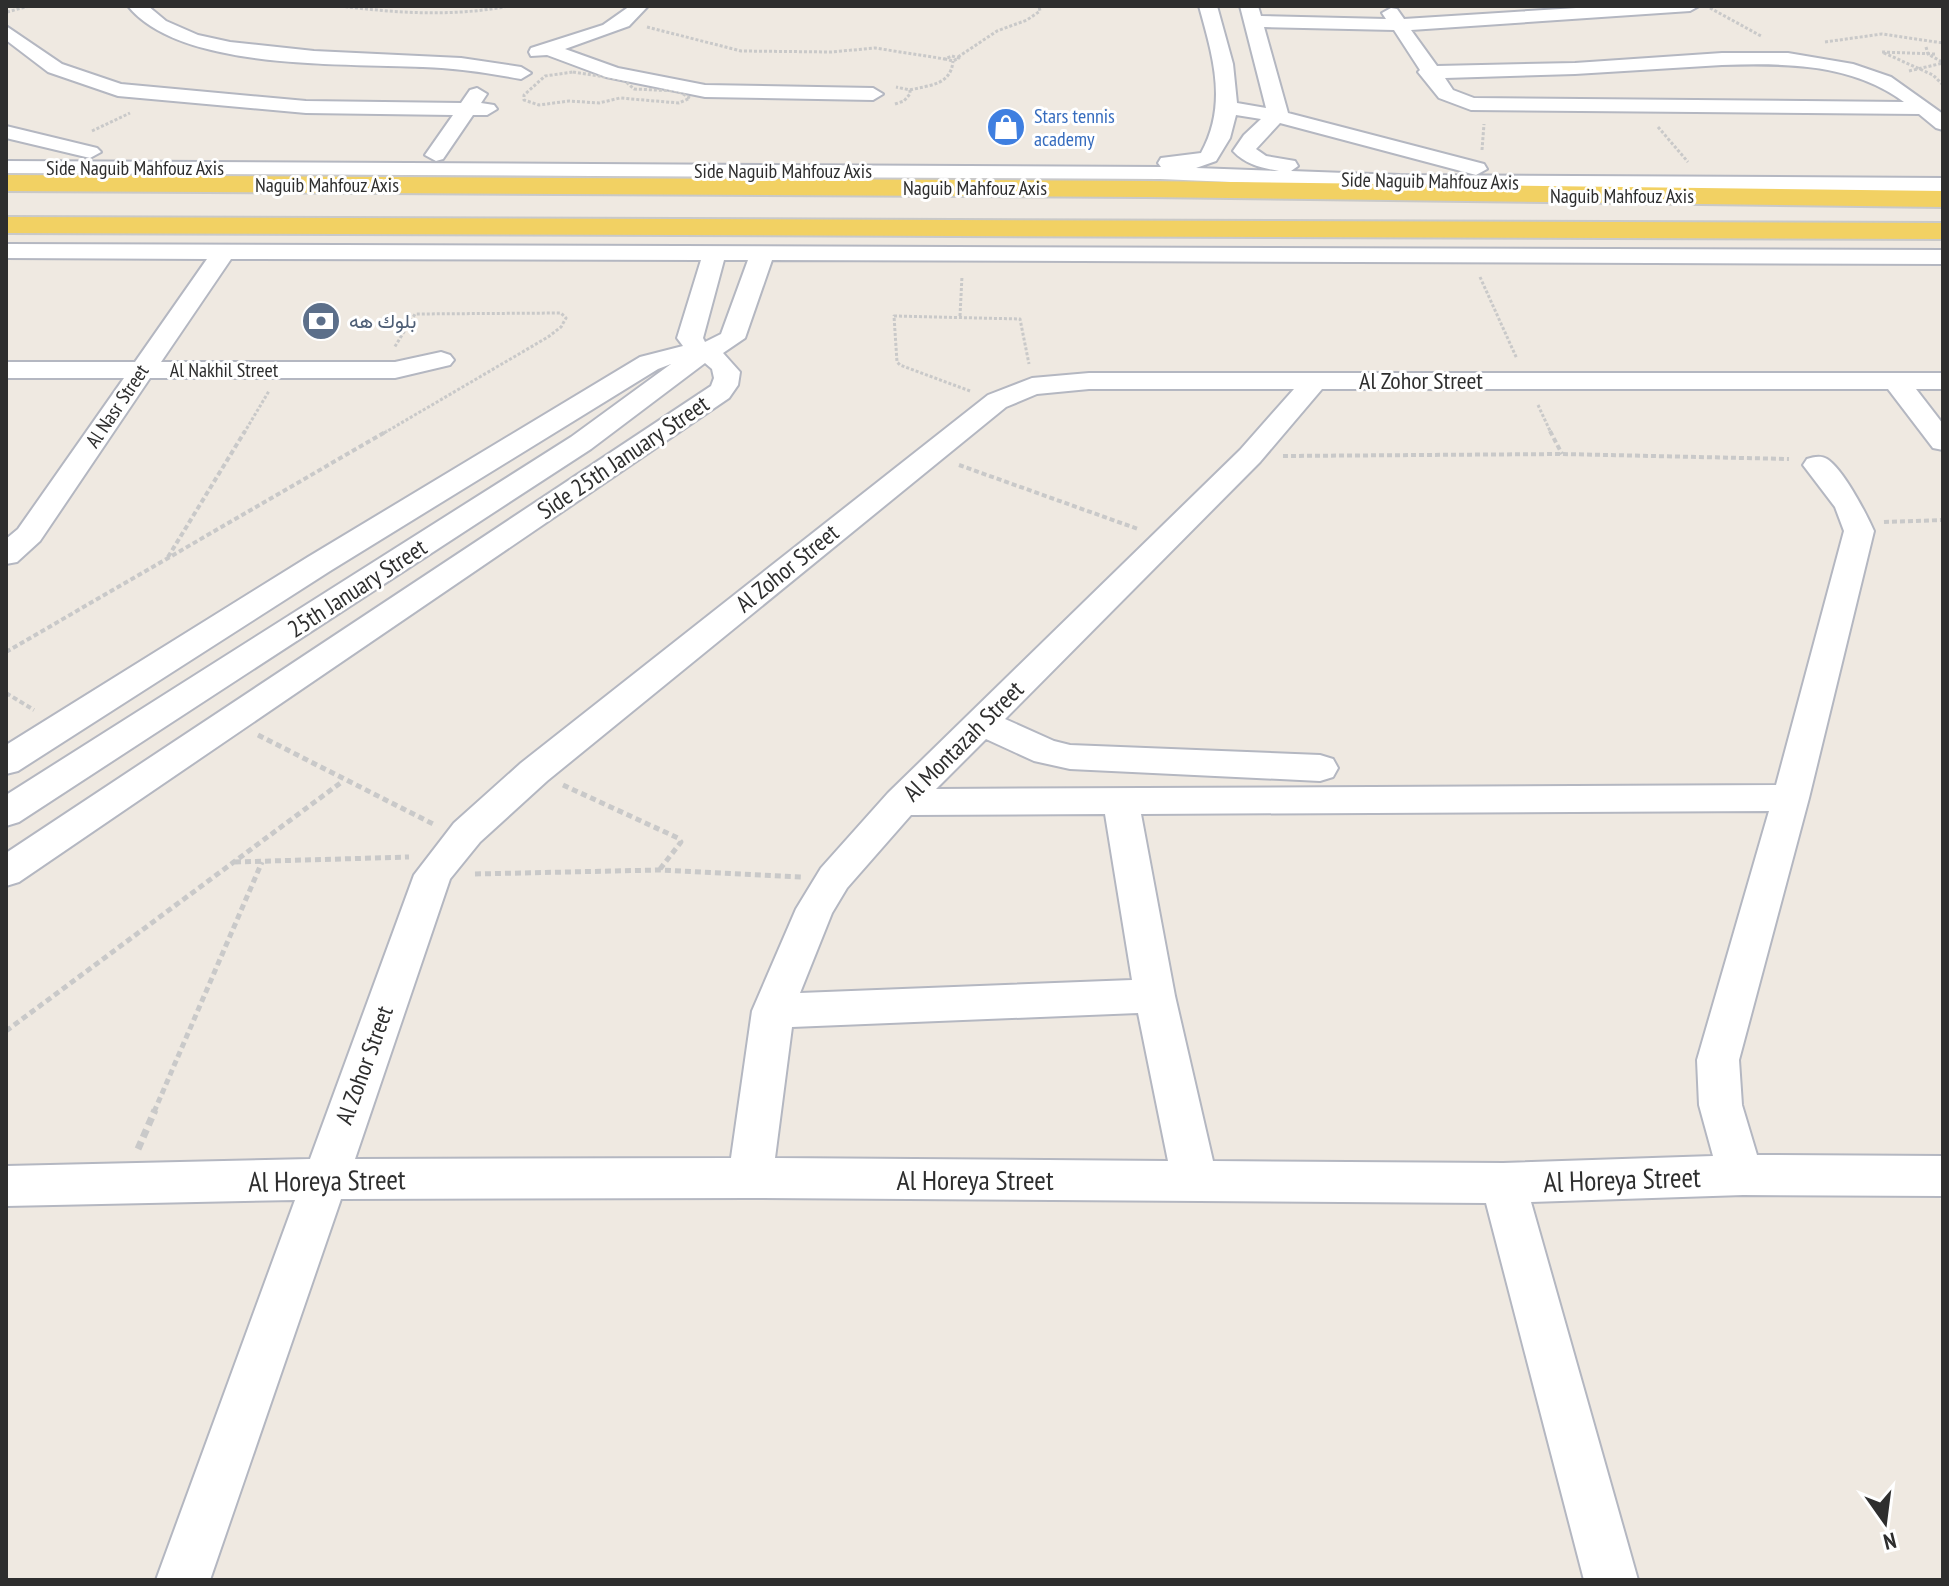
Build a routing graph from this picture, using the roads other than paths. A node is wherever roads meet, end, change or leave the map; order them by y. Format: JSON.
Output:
{"nodes":[{"id":1,"x":137,"y":6,"type":"edge"},
{"id":2,"x":1208,"y":6,"type":"edge"},
{"id":3,"x":1269,"y":6,"type":"edge"},
{"id":4,"x":1532,"y":6,"type":"edge"},
{"id":5,"x":1690,"y":6,"type":"edge"},
{"id":6,"x":646,"y":11,"type":"edge"},
{"id":7,"x":1251,"y":14,"type":"edge"},
{"id":8,"x":1394,"y":19,"type":"junction"},
{"id":9,"x":6,"y":31,"type":"edge"},
{"id":10,"x":553,"y":51,"type":"junction"},
{"id":11,"x":1428,"y":72,"type":"junction"},
{"id":12,"x":502,"y":88,"type":"junction"},
{"id":13,"x":873,"y":94,"type":"dead end"},
{"id":14,"x":1230,"y":108,"type":"junction"},
{"id":15,"x":1922,"y":108,"type":"junction"},
{"id":16,"x":466,"y":109,"type":"junction"},
{"id":17,"x":1278,"y":114,"type":"junction"},
{"id":18,"x":1943,"y":124,"type":"edge"},
{"id":19,"x":6,"y":132,"type":"edge"},
{"id":20,"x":6,"y":155,"type":"edge"},
{"id":21,"x":105,"y":155,"type":"junction"},
{"id":22,"x":436,"y":155,"type":"junction"},
{"id":23,"x":458,"y":156,"type":"junction"},
{"id":24,"x":889,"y":157,"type":"dead end"},
{"id":25,"x":6,"y":167,"type":"edge"},
{"id":26,"x":1098,"y":173,"type":"junction"},
{"id":27,"x":1943,"y":174,"type":"edge"},
{"id":28,"x":798,"y":179,"type":"junction"},
{"id":29,"x":1355,"y":181,"type":"junction"},
{"id":30,"x":6,"y":183,"type":"edge"},
{"id":31,"x":1549,"y":183,"type":"junction"},
{"id":32,"x":1943,"y":185,"type":"edge"},
{"id":33,"x":1618,"y":196,"type":"junction"},
{"id":34,"x":1943,"y":199,"type":"edge"},
{"id":35,"x":6,"y":225,"type":"edge"},
{"id":36,"x":1365,"y":229,"type":"junction"},
{"id":37,"x":1943,"y":231,"type":"edge"},
{"id":38,"x":6,"y":251,"type":"edge"},
{"id":39,"x":223,"y":253,"type":"junction"},
{"id":40,"x":714,"y":255,"type":"junction"},
{"id":41,"x":762,"y":255,"type":"junction"},
{"id":42,"x":1378,"y":255,"type":"junction"},
{"id":43,"x":1943,"y":257,"type":"edge"},
{"id":44,"x":701,"y":354,"type":"junction"},
{"id":45,"x":441,"y":360,"type":"dead end"},
{"id":46,"x":142,"y":369,"type":"junction"},
{"id":47,"x":6,"y":370,"type":"edge"},
{"id":48,"x":1315,"y":381,"type":"junction"},
{"id":49,"x":1896,"y":381,"type":"junction"},
{"id":50,"x":1943,"y":381,"type":"edge"},
{"id":51,"x":1943,"y":442,"type":"edge"},
{"id":52,"x":1817,"y":465,"type":"road end"},
{"id":53,"x":6,"y":555,"type":"edge"},
{"id":54,"x":319,"y":564,"type":"junction"},
{"id":55,"x":361,"y":585,"type":"junction"},
{"id":56,"x":143,"y":677,"type":"junction"},
{"id":57,"x":184,"y":699,"type":"junction"},
{"id":58,"x":982,"y":723,"type":"junction"},
{"id":59,"x":6,"y":762,"type":"edge"},
{"id":60,"x":1320,"y":768,"type":"dead end"},
{"id":61,"x":67,"y":774,"type":"junction"},
{"id":62,"x":1791,"y":798,"type":"junction"},
{"id":63,"x":112,"y":801,"type":"junction"},
{"id":64,"x":901,"y":802,"type":"junction"},
{"id":65,"x":1121,"y":802,"type":"junction"},
{"id":66,"x":6,"y":813,"type":"edge"},
{"id":67,"x":6,"y":872,"type":"edge"},
{"id":68,"x":1155,"y":996,"type":"junction"},
{"id":69,"x":773,"y":1011,"type":"junction"},
{"id":70,"x":1743,"y":1175,"type":"junction"},
{"id":71,"x":1943,"y":1176,"type":"edge"},
{"id":72,"x":750,"y":1178,"type":"junction"},
{"id":73,"x":323,"y":1179,"type":"junction"},
{"id":74,"x":1195,"y":1180,"type":"junction"},
{"id":75,"x":1503,"y":1183,"type":"junction"},
{"id":76,"x":6,"y":1186,"type":"edge"},
{"id":77,"x":183,"y":1580,"type":"edge"},
{"id":78,"x":1611,"y":1580,"type":"edge"}],
"edges":[{"from":1,"to":12,"type":"street"},
{"from":2,"to":14,"type":"street"},
{"from":3,"to":8,"type":"street"},
{"from":4,"to":8,"type":"street"},
{"from":5,"to":8,"type":"street"},
{"from":6,"to":10,"type":"street"},
{"from":7,"to":8,"type":"street"},
{"from":7,"to":17,"type":"street"},
{"from":8,"to":11,"type":"street"},
{"from":9,"to":16,"type":"street"},
{"from":10,"to":12,"type":"street"},
{"from":10,"to":13,"type":"street"},
{"from":11,"to":15,"type":"street"},
{"from":11,"to":15,"type":"street"},
{"from":12,"to":16,"type":"street"},
{"from":12,"to":16,"type":"street"},
{"from":12,"to":23,"type":"street"},
{"from":14,"to":17,"type":"street"},
{"from":14,"to":26,"type":"street"},
{"from":15,"to":18,"type":"street"},
{"from":16,"to":22,"type":"street"},
{"from":17,"to":27,"type":"street"},
{"from":17,"to":29,"type":"street"},
{"from":19,"to":21,"type":"street"},
{"from":20,"to":21,"type":"street"},
{"from":21,"to":22,"type":"street"},
{"from":22,"to":23,"type":"street"},
{"from":23,"to":24,"type":"street"},
{"from":25,"to":28,"type":"street","name":"Side Naguib Mahfouz Axis"},
{"from":26,"to":28,"type":"street","name":"Side Naguib Mahfouz Axis"},
{"from":26,"to":29,"type":"street","name":"Side Naguib Mahfouz Axis"},
{"from":28,"to":30,"type":"main road","name":"Naguib Mahfouz Axis"},
{"from":28,"to":33,"type":"main road","name":"Naguib Mahfouz Axis"},
{"from":29,"to":31,"type":"street","name":"Side Naguib Mahfouz Axis"},
{"from":31,"to":32,"type":"street","name":"Side Naguib Mahfouz Axis"},
{"from":31,"to":33,"type":"main road"},
{"from":33,"to":34,"type":"main road","name":"Naguib Mahfouz Axis"},
{"from":35,"to":36,"type":"main road","name":"Naguib Mahfouz Axis"},
{"from":36,"to":37,"type":"main road","name":"Naguib Mahfouz Axis"},
{"from":36,"to":42,"type":"main road"},
{"from":38,"to":39,"type":"street"},
{"from":39,"to":40,"type":"street"},
{"from":39,"to":46,"type":"street","name":"Al Nasr Street"},
{"from":40,"to":41,"type":"street"},
{"from":40,"to":44,"type":"street"},
{"from":41,"to":42,"type":"street"},
{"from":41,"to":44,"type":"street","name":"25th January Street"},
{"from":42,"to":43,"type":"street"},
{"from":44,"to":54,"type":"street","name":"Side 25th January Street"},
{"from":44,"to":55,"type":"street","name":"25th January Street"},
{"from":44,"to":63,"type":"street","name":"Side 25th January Street"},
{"from":45,"to":46,"type":"street","name":"Al Nakhil Street"},
{"from":46,"to":47,"type":"street","name":"Al Nakhil Street"},
{"from":46,"to":53,"type":"street","name":"Al Nasr Street"},
{"from":48,"to":49,"type":"street","name":"Al Zohor Street"},
{"from":48,"to":58,"type":"street","name":"Al Montazah Street"},
{"from":48,"to":73,"type":"street","name":"Al Zohor Street"},
{"from":49,"to":50,"type":"street","name":"Al Zohor Street"},
{"from":49,"to":51,"type":"street"},
{"from":52,"to":62,"type":"street"},
{"from":54,"to":55,"type":"street"},
{"from":54,"to":56,"type":"street","name":"Side 25th January Street"},
{"from":55,"to":57,"type":"street","name":"25th January Street"},
{"from":56,"to":57,"type":"street"},
{"from":56,"to":59,"type":"street","name":"Side 25th January Street"},
{"from":57,"to":61,"type":"street","name":"25th January Street"},
{"from":58,"to":60,"type":"street"},
{"from":58,"to":64,"type":"street","name":"Al Montazah Street"},
{"from":61,"to":63,"type":"street"},
{"from":61,"to":66,"type":"street","name":"25th January Street"},
{"from":62,"to":65,"type":"street"},
{"from":62,"to":70,"type":"street"},
{"from":63,"to":67,"type":"street","name":"Side 25th January Street"},
{"from":64,"to":65,"type":"street"},
{"from":64,"to":69,"type":"street","name":"Al Montazah Street"},
{"from":65,"to":68,"type":"street"},
{"from":68,"to":69,"type":"street"},
{"from":68,"to":74,"type":"street"},
{"from":69,"to":72,"type":"street","name":"Al Montazah Street"},
{"from":70,"to":71,"type":"street","name":"Al Horeya Street"},
{"from":70,"to":75,"type":"street","name":"Al Horeya Street"},
{"from":72,"to":73,"type":"street","name":"Al Horeya Street"},
{"from":72,"to":74,"type":"street","name":"Al Horeya Street"},
{"from":73,"to":76,"type":"street","name":"Al Horeya Street"},
{"from":73,"to":77,"type":"street","name":"Al Zohor Street"},
{"from":74,"to":75,"type":"street","name":"Al Horeya Street"},
{"from":75,"to":78,"type":"street"}]}
